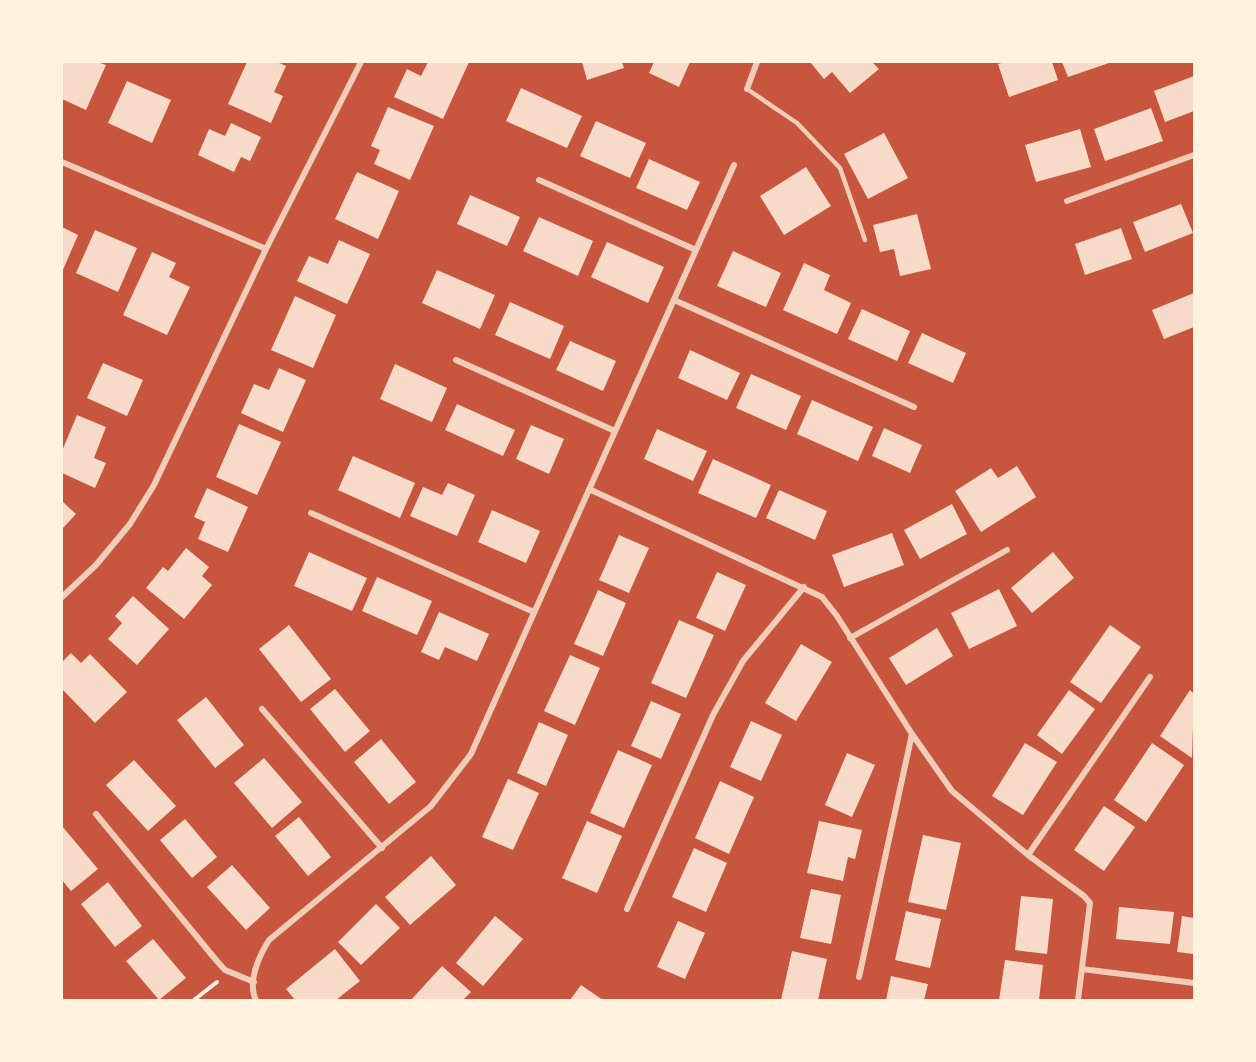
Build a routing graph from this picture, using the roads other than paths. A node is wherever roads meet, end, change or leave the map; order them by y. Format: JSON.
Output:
{"nodes":[{"id":1,"x":361,"y":62,"type":"edge"},
{"id":2,"x":757,"y":62,"type":"edge"},
{"id":3,"x":747,"y":89,"type":"joint"},
{"id":4,"x":1194,"y":155,"type":"edge"},
{"id":5,"x":62,"y":162,"type":"edge"},
{"id":6,"x":734,"y":165,"type":"dead end"},
{"id":7,"x":539,"y":180,"type":"dead end"},
{"id":8,"x":1067,"y":201,"type":"dead end"},
{"id":9,"x":865,"y":240,"type":"dead end"},
{"id":10,"x":266,"y":249,"type":"junction"},
{"id":11,"x":696,"y":250,"type":"junction"},
{"id":12,"x":674,"y":300,"type":"junction"},
{"id":13,"x":456,"y":360,"type":"dead end"},
{"id":14,"x":914,"y":407,"type":"dead end"},
{"id":15,"x":615,"y":431,"type":"junction"},
{"id":16,"x":589,"y":489,"type":"junction"},
{"id":17,"x":311,"y":513,"type":"dead end"},
{"id":18,"x":1007,"y":550,"type":"dead end"},
{"id":19,"x":804,"y":586,"type":"junction"},
{"id":20,"x":62,"y":597,"type":"edge"},
{"id":21,"x":534,"y":612,"type":"junction"},
{"id":22,"x":850,"y":638,"type":"junction"},
{"id":23,"x":1150,"y":677,"type":"dead end"},
{"id":24,"x":262,"y":709,"type":"dead end"},
{"id":25,"x":912,"y":734,"type":"junction"},
{"id":26,"x":96,"y":814,"type":"dead end"},
{"id":27,"x":382,"y":848,"type":"junction"},
{"id":28,"x":1028,"y":855,"type":"junction"},
{"id":29,"x":627,"y":909,"type":"dead end"},
{"id":30,"x":1082,"y":969,"type":"junction"},
{"id":31,"x":859,"y":977,"type":"dead end"},
{"id":32,"x":254,"y":982,"type":"junction"},
{"id":33,"x":1194,"y":983,"type":"edge"},
{"id":34,"x":256,"y":1000,"type":"edge"},
{"id":35,"x":1078,"y":1000,"type":"edge"}],
"edges":[{"from":1,"to":10,"type":"street"},
{"from":2,"to":3,"type":"street"},
{"from":3,"to":9,"type":"lane"},
{"from":4,"to":8,"type":"street"},
{"from":5,"to":10,"type":"street"},
{"from":6,"to":11,"type":"street"},
{"from":7,"to":11,"type":"street"},
{"from":10,"to":20,"type":"street"},
{"from":11,"to":12,"type":"street"},
{"from":12,"to":14,"type":"street"},
{"from":12,"to":15,"type":"street"},
{"from":13,"to":15,"type":"street"},
{"from":15,"to":16,"type":"street"},
{"from":16,"to":19,"type":"street"},
{"from":16,"to":21,"type":"street"},
{"from":17,"to":21,"type":"street"},
{"from":18,"to":22,"type":"street"},
{"from":19,"to":22,"type":"street"},
{"from":19,"to":29,"type":"street"},
{"from":21,"to":27,"type":"street"},
{"from":22,"to":25,"type":"street"},
{"from":23,"to":28,"type":"street"},
{"from":24,"to":27,"type":"street"},
{"from":25,"to":28,"type":"street"},
{"from":25,"to":31,"type":"street"},
{"from":26,"to":32,"type":"street"},
{"from":27,"to":32,"type":"street"},
{"from":28,"to":30,"type":"street"},
{"from":30,"to":33,"type":"street"},
{"from":30,"to":35,"type":"street"},
{"from":32,"to":34,"type":"street"}]}
